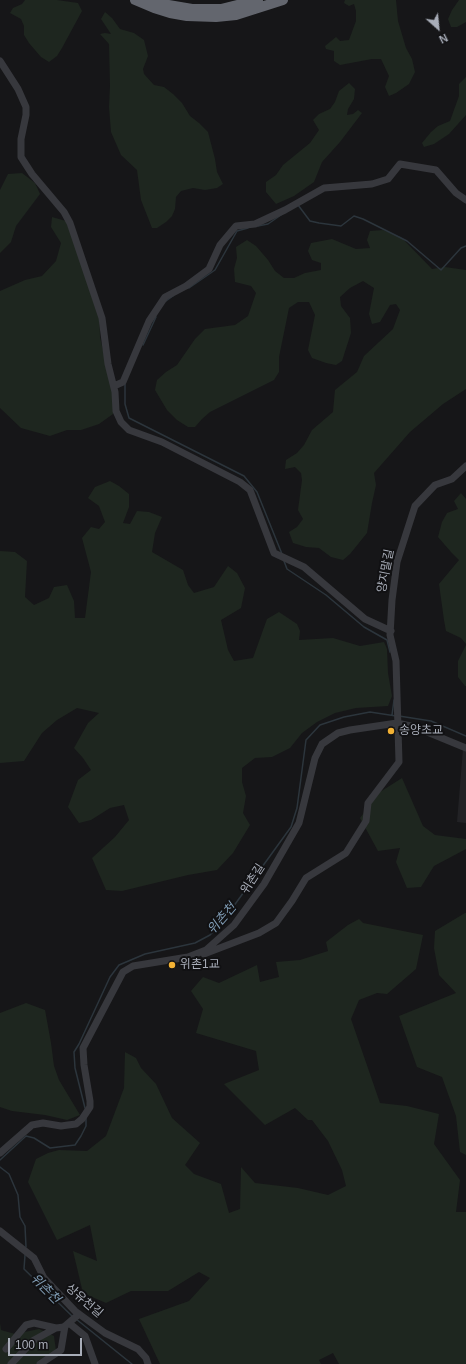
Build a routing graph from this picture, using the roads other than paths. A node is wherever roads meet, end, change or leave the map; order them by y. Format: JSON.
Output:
{"nodes":[{"id":1,"x":135,"y":0,"type":"edge"},
{"id":2,"x":151,"y":0,"type":"edge"},
{"id":3,"x":258,"y":0,"type":"edge"},
{"id":4,"x":282,"y":0,"type":"edge"},
{"id":5,"x":0,"y":61,"type":"edge"},
{"id":6,"x":466,"y":200,"type":"edge"},
{"id":7,"x":114,"y":386,"type":"junction"},
{"id":8,"x":466,"y":466,"type":"edge"},
{"id":9,"x":391,"y":631,"type":"junction"},
{"id":10,"x":397,"y":721,"type":"junction"},
{"id":11,"x":466,"y":748,"type":"edge"},
{"id":12,"x":194,"y":955,"type":"junction"},
{"id":13,"x":0,"y":1153,"type":"edge"},
{"id":14,"x":0,"y":1231,"type":"edge"},
{"id":15,"x":72,"y":1320,"type":"junction"},
{"id":16,"x":56,"y":1328,"type":"junction"},
{"id":17,"x":6,"y":1349,"type":"dead end"},
{"id":18,"x":11,"y":1364,"type":"edge"},
{"id":19,"x":40,"y":1364,"type":"edge"},
{"id":20,"x":95,"y":1364,"type":"edge"},
{"id":21,"x":148,"y":1364,"type":"edge"}],
"edges":[{"from":1,"to":4,"type":"highway"},
{"from":2,"to":3,"type":"highway"},
{"from":5,"to":7,"type":"street"},
{"from":6,"to":7,"type":"street"},
{"from":7,"to":9,"type":"street"},
{"from":8,"to":9,"type":"street","name":"양지말길"},
{"from":9,"to":10,"type":"street","name":"양지말길"},
{"from":10,"to":11,"type":"street","name":"위촌길"},
{"from":10,"to":12,"type":"street","name":"위촌길"},
{"from":10,"to":12,"type":"street","name":"양지말길"},
{"from":12,"to":13,"type":"street","name":"위촌길"},
{"from":14,"to":15,"type":"street","name":"상유천길"},
{"from":15,"to":16,"type":"street"},
{"from":15,"to":19,"type":"street"},
{"from":15,"to":20,"type":"street"},
{"from":15,"to":21,"type":"street","name":"상유천길"},
{"from":16,"to":17,"type":"street"},
{"from":16,"to":18,"type":"street"}]}
